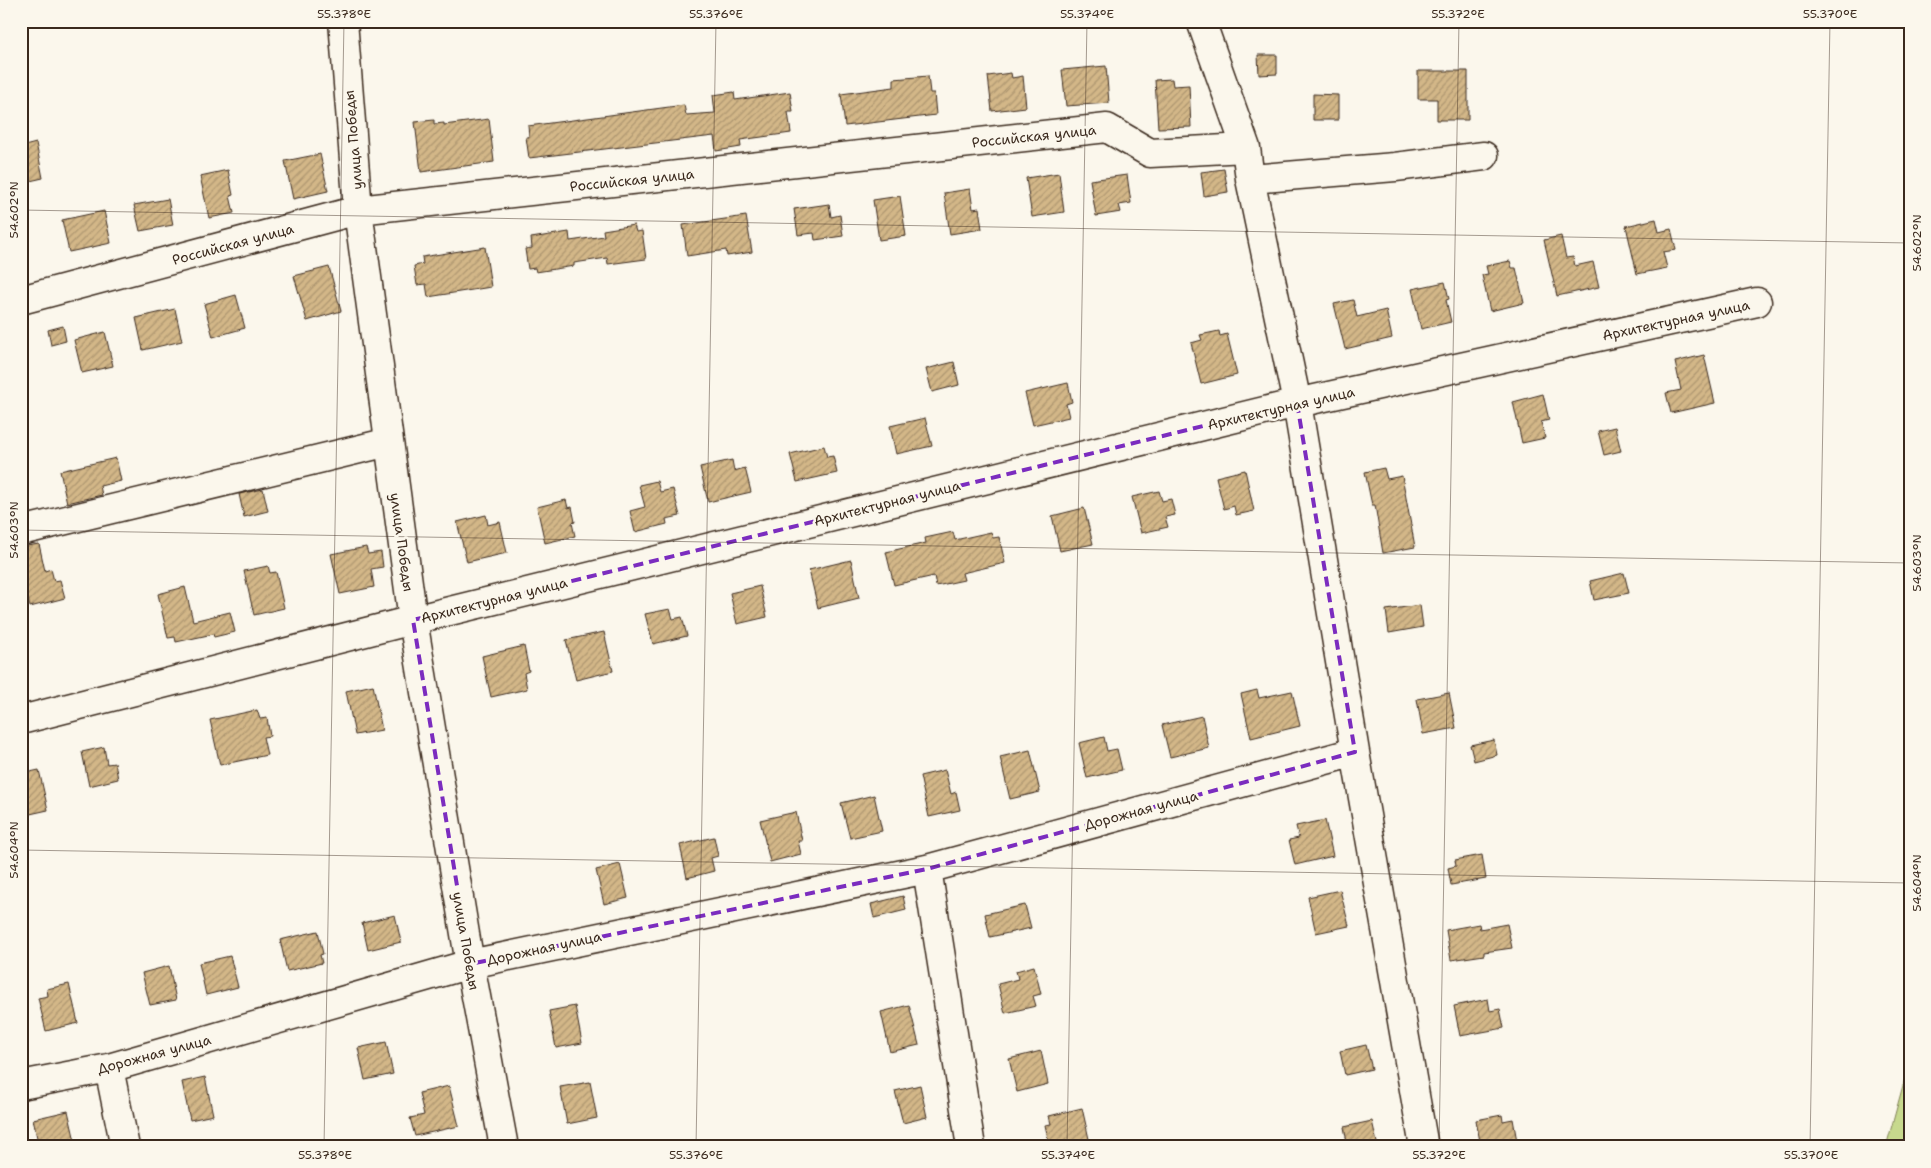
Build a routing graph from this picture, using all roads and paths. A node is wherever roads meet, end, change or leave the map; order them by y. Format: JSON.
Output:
{"nodes":[{"id":1,"x":343,"y":21,"type":"edge"},
{"id":2,"x":1201,"y":21,"type":"edge"},
{"id":3,"x":1246,"y":148,"type":"junction"},
{"id":4,"x":1484,"y":156,"type":"dead end"},
{"id":5,"x":1250,"y":179,"type":"junction"},
{"id":6,"x":358,"y":210,"type":"junction"},
{"id":7,"x":21,"y":300,"type":"edge"},
{"id":8,"x":1757,"y":302,"type":"dead end"},
{"id":9,"x":1297,"y":403,"type":"junction"},
{"id":10,"x":389,"y":442,"type":"junction"},
{"id":11,"x":21,"y":531,"type":"edge"},
{"id":12,"x":413,"y":620,"type":"junction"},
{"id":13,"x":21,"y":720,"type":"edge"},
{"id":14,"x":1355,"y":752,"type":"junction"},
{"id":15,"x":927,"y":869,"type":"junction"},
{"id":16,"x":470,"y":964,"type":"junction"},
{"id":17,"x":109,"y":1068,"type":"junction"},
{"id":18,"x":21,"y":1085,"type":"edge"},
{"id":19,"x":125,"y":1147,"type":"edge"},
{"id":20,"x":504,"y":1147,"type":"edge"},
{"id":21,"x":971,"y":1147,"type":"edge"},
{"id":22,"x":1424,"y":1147,"type":"edge"}],
"edges":[{"from":1,"to":6,"type":"street","name":"улица Победы"},
{"from":2,"to":3,"type":"street"},
{"from":3,"to":5,"type":"street"},
{"from":3,"to":6,"type":"street","name":"Российская улица"},
{"from":4,"to":5,"type":"street"},
{"from":5,"to":9,"type":"street"},
{"from":6,"to":7,"type":"street","name":"Российская улица"},
{"from":6,"to":10,"type":"street","name":"улица Победы"},
{"from":8,"to":9,"type":"street","name":"Архитектурная улица"},
{"from":9,"to":12,"type":"street","name":"Архитектурная улица"},
{"from":9,"to":14,"type":"street"},
{"from":10,"to":11,"type":"street"},
{"from":10,"to":12,"type":"street","name":"улица Победы"},
{"from":12,"to":13,"type":"street","name":"Архитектурная улица"},
{"from":12,"to":16,"type":"street","name":"улица Победы"},
{"from":14,"to":15,"type":"street","name":"Дорожная улица"},
{"from":14,"to":22,"type":"street"},
{"from":15,"to":16,"type":"street","name":"Дорожная улица"},
{"from":15,"to":21,"type":"street"},
{"from":16,"to":17,"type":"street","name":"Дорожная улица"},
{"from":16,"to":20,"type":"street","name":"улица Победы"},
{"from":17,"to":18,"type":"street","name":"Дорожная улица"},
{"from":17,"to":19,"type":"street"}]}
